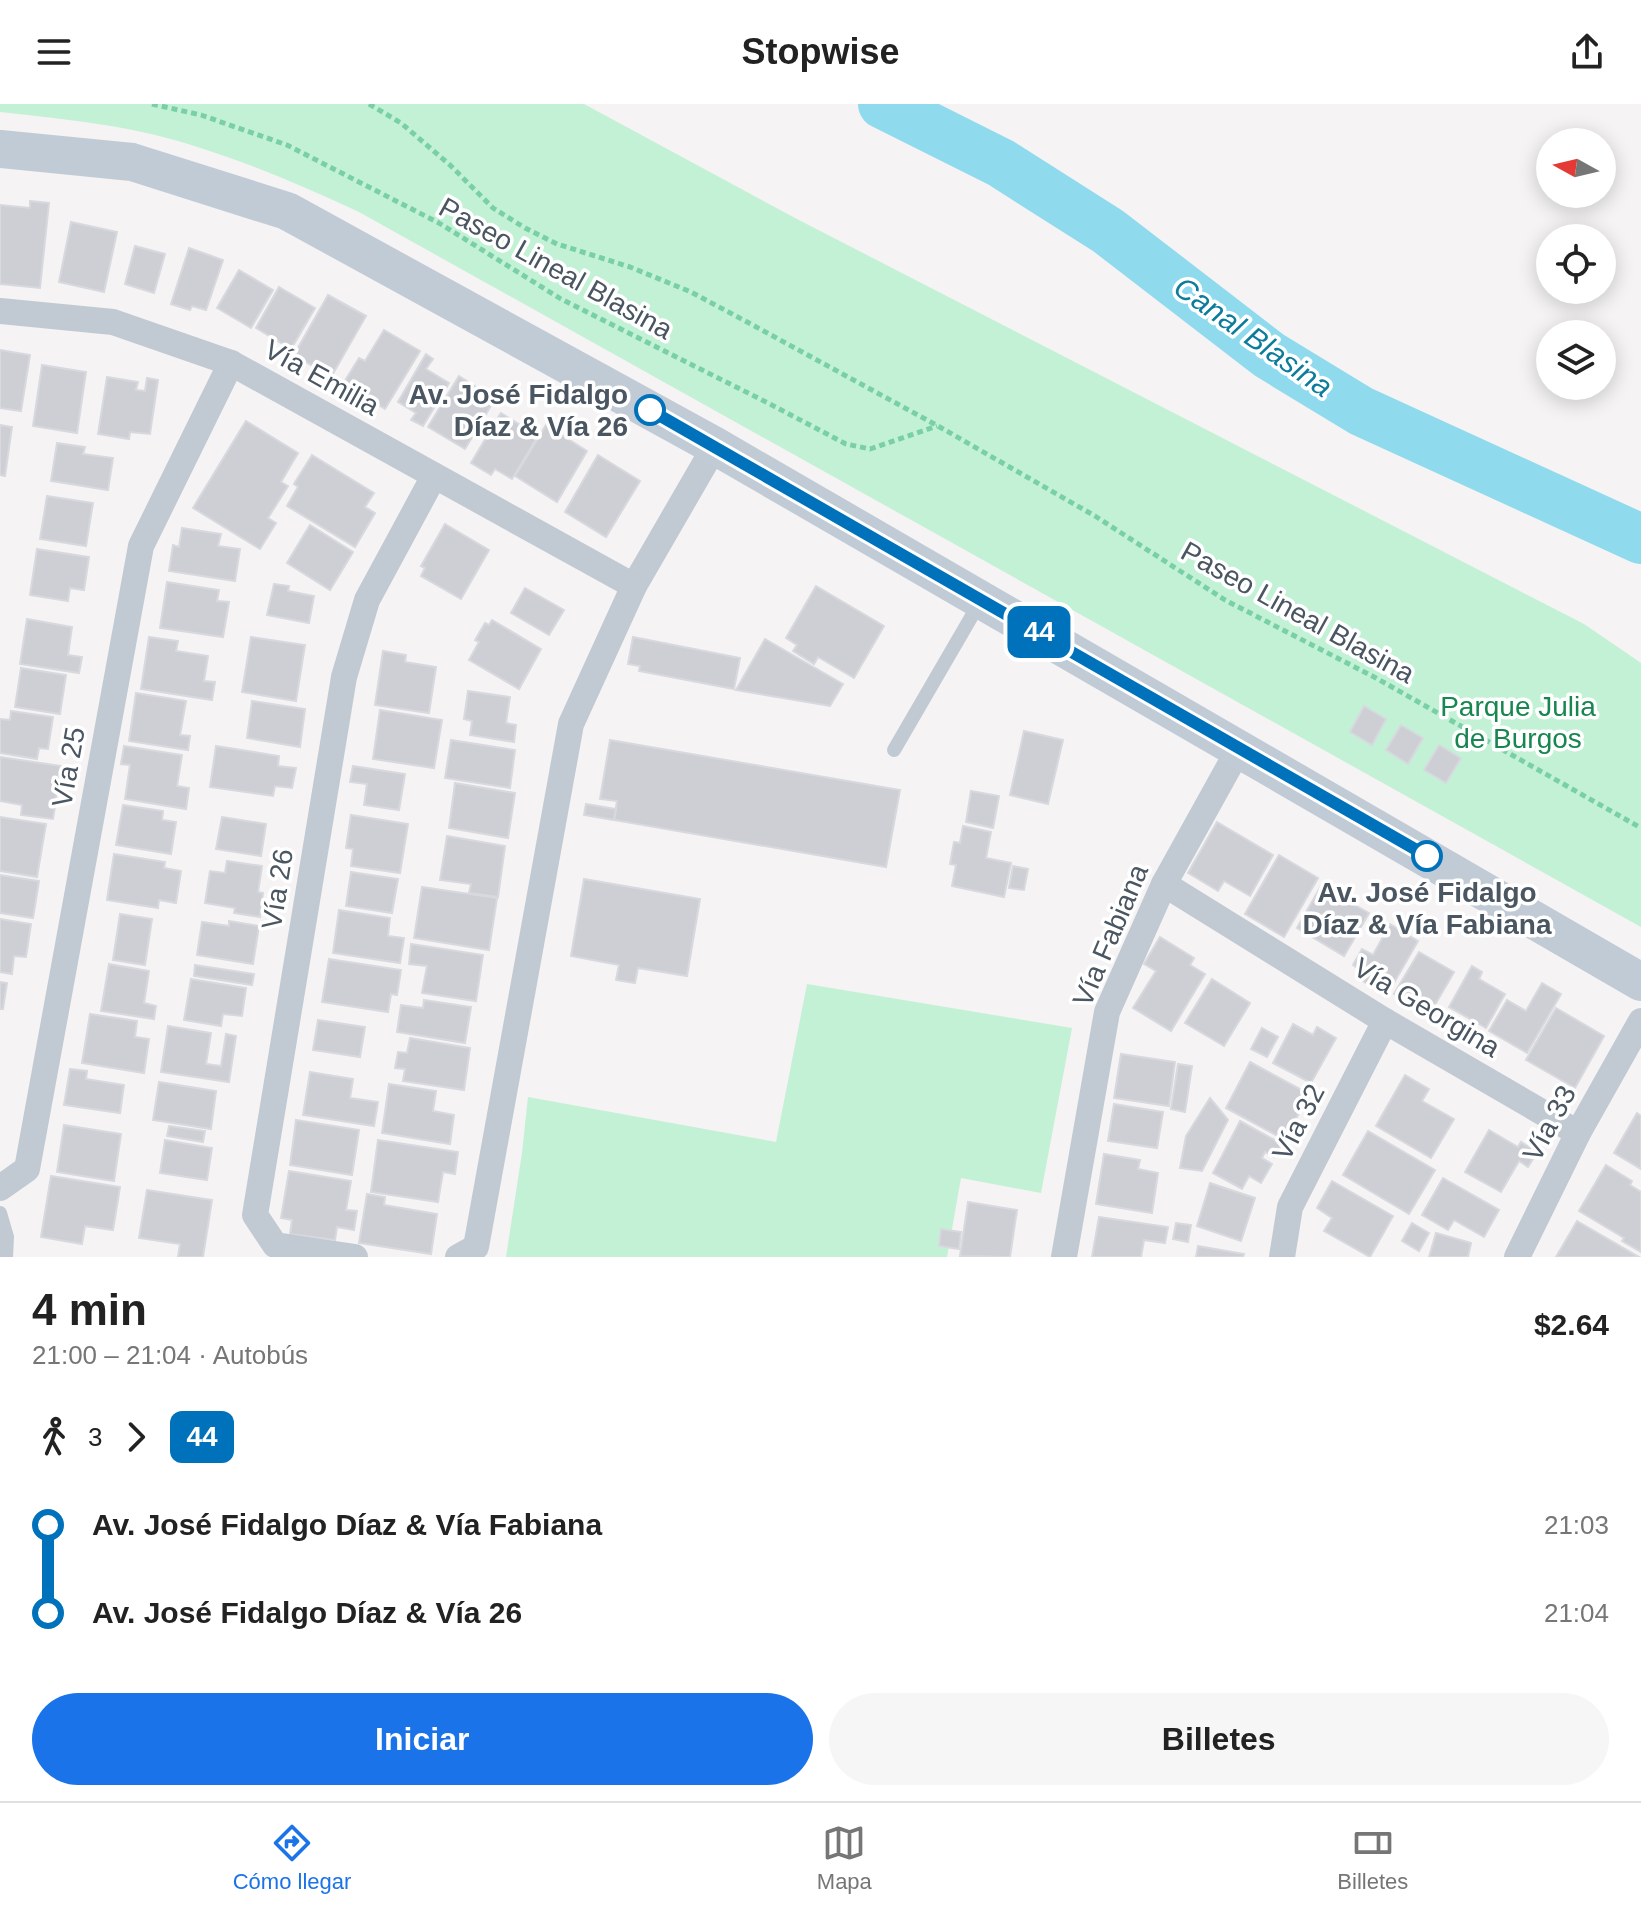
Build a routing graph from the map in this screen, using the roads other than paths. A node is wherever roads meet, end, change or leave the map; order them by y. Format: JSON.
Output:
{"nodes":[{"id":1,"x":0,"y":149,"type":"edge"},
{"id":2,"x":0,"y":311,"type":"edge"},
{"id":3,"x":231,"y":363,"type":"junction"},
{"id":4,"x":715,"y":446,"type":"junction"},
{"id":5,"x":434,"y":476,"type":"junction"},
{"id":6,"x":634,"y":586,"type":"junction"},
{"id":7,"x":982,"y":599,"type":"junction"},
{"id":8,"x":1240,"y":747,"type":"junction"},
{"id":9,"x":894,"y":750,"type":"dead end"},
{"id":10,"x":1164,"y":884,"type":"junction"},
{"id":11,"x":1641,"y":982,"type":"edge"},
{"id":12,"x":1385,"y":1021,"type":"junction"},
{"id":13,"x":1641,"y":1021,"type":"edge"},
{"id":14,"x":1578,"y":1133,"type":"junction"},
{"id":15,"x":0,"y":1188,"type":"edge"},
{"id":16,"x":0,"y":1213,"type":"edge"},
{"id":17,"x":6,"y":1257,"type":"edge"},
{"id":18,"x":355,"y":1257,"type":"edge"},
{"id":19,"x":458,"y":1257,"type":"edge"},
{"id":20,"x":1064,"y":1257,"type":"edge"},
{"id":21,"x":1282,"y":1257,"type":"edge"},
{"id":22,"x":1517,"y":1257,"type":"edge"}],
"edges":[{"from":1,"to":4,"type":"street"},
{"from":2,"to":3,"type":"street","name":"Vía Emilia"},
{"from":3,"to":5,"type":"street","name":"Vía Emilia"},
{"from":3,"to":15,"type":"street","name":"Vía 25"},
{"from":4,"to":6,"type":"street"},
{"from":4,"to":7,"type":"street"},
{"from":5,"to":6,"type":"street","name":"Vía Emilia"},
{"from":5,"to":18,"type":"street","name":"Vía 26"},
{"from":6,"to":19,"type":"street"},
{"from":7,"to":8,"type":"street"},
{"from":7,"to":9,"type":"lane"},
{"from":8,"to":10,"type":"street","name":"Vía Fabiana"},
{"from":8,"to":11,"type":"street"},
{"from":10,"to":12,"type":"street","name":"Vía Georgina"},
{"from":10,"to":20,"type":"street","name":"Vía Fabiana"},
{"from":12,"to":14,"type":"street","name":"Vía Georgina"},
{"from":12,"to":21,"type":"street","name":"Vía 32"},
{"from":13,"to":14,"type":"street","name":"Vía 33"},
{"from":14,"to":22,"type":"street","name":"Vía 33"},
{"from":16,"to":17,"type":"lane"}]}
